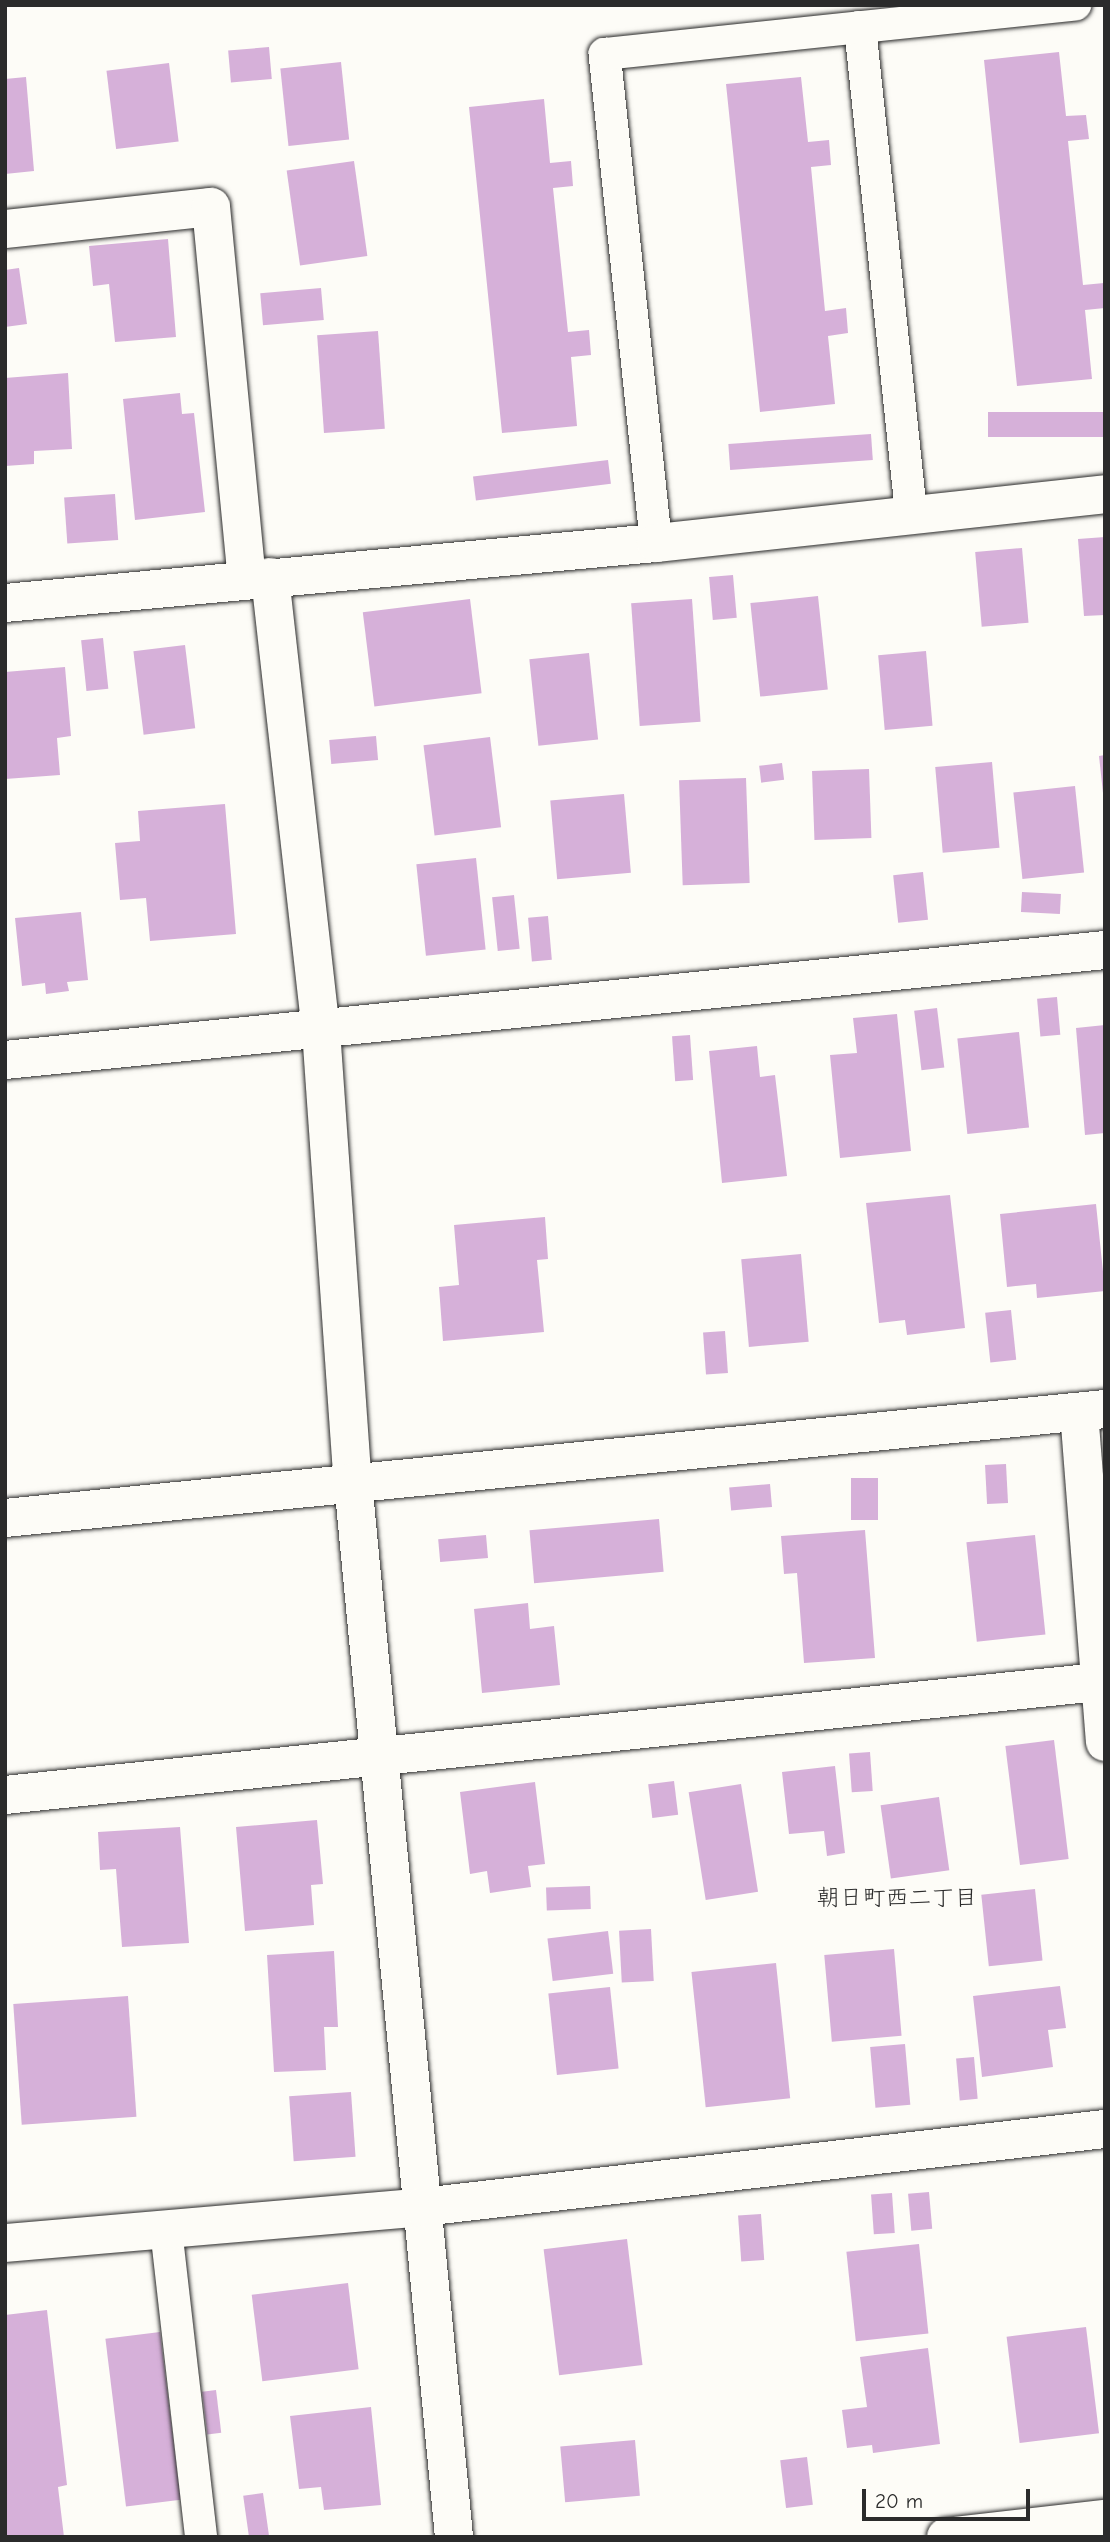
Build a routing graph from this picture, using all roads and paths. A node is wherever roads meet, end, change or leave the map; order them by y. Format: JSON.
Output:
{"nodes":[{"id":1,"x":1075,"y":5,"type":"edge"},
{"id":2,"x":860,"y":27,"type":"junction"},
{"id":3,"x":5,"y":229,"type":"edge"},
{"id":4,"x":1105,"y":494,"type":"edge"},
{"id":5,"x":911,"y":515,"type":"junction"},
{"id":6,"x":656,"y":542,"type":"junction"},
{"id":7,"x":258,"y":579,"type":"junction"},
{"id":8,"x":5,"y":603,"type":"edge"},
{"id":9,"x":1105,"y":950,"type":"edge"},
{"id":10,"x":321,"y":1030,"type":"junction"},
{"id":11,"x":5,"y":1060,"type":"edge"},
{"id":12,"x":1092,"y":1411,"type":"edge"},
{"id":13,"x":353,"y":1482,"type":"junction"},
{"id":14,"x":5,"y":1518,"type":"edge"},
{"id":15,"x":1100,"y":1682,"type":"junction"},
{"id":16,"x":1105,"y":1742,"type":"edge"},
{"id":17,"x":379,"y":1759,"type":"junction"},
{"id":18,"x":5,"y":1795,"type":"edge"},
{"id":19,"x":1105,"y":2129,"type":"edge"},
{"id":20,"x":422,"y":2207,"type":"junction"},
{"id":21,"x":166,"y":2229,"type":"junction"},
{"id":22,"x":5,"y":2243,"type":"edge"},
{"id":23,"x":1105,"y":2519,"type":"edge"},
{"id":24,"x":201,"y":2537,"type":"edge"},
{"id":25,"x":454,"y":2537,"type":"edge"},
{"id":26,"x":946,"y":2537,"type":"edge"}],
"edges":[{"from":1,"to":2,"type":"lane"},
{"from":2,"to":5,"type":"lane"},
{"from":2,"to":6,"type":"lane"},
{"from":3,"to":7,"type":"street"},
{"from":4,"to":5,"type":"street"},
{"from":5,"to":6,"type":"street"},
{"from":6,"to":7,"type":"street"},
{"from":7,"to":8,"type":"street"},
{"from":7,"to":10,"type":"street"},
{"from":9,"to":10,"type":"street"},
{"from":10,"to":11,"type":"street"},
{"from":10,"to":13,"type":"street"},
{"from":12,"to":13,"type":"street"},
{"from":12,"to":15,"type":"street"},
{"from":13,"to":14,"type":"street"},
{"from":13,"to":17,"type":"street"},
{"from":15,"to":16,"type":"street"},
{"from":15,"to":17,"type":"street"},
{"from":17,"to":18,"type":"street"},
{"from":17,"to":20,"type":"street"},
{"from":19,"to":20,"type":"street"},
{"from":20,"to":21,"type":"street"},
{"from":20,"to":25,"type":"street"},
{"from":21,"to":22,"type":"street"},
{"from":21,"to":24,"type":"lane"},
{"from":23,"to":26,"type":"street"}]}
